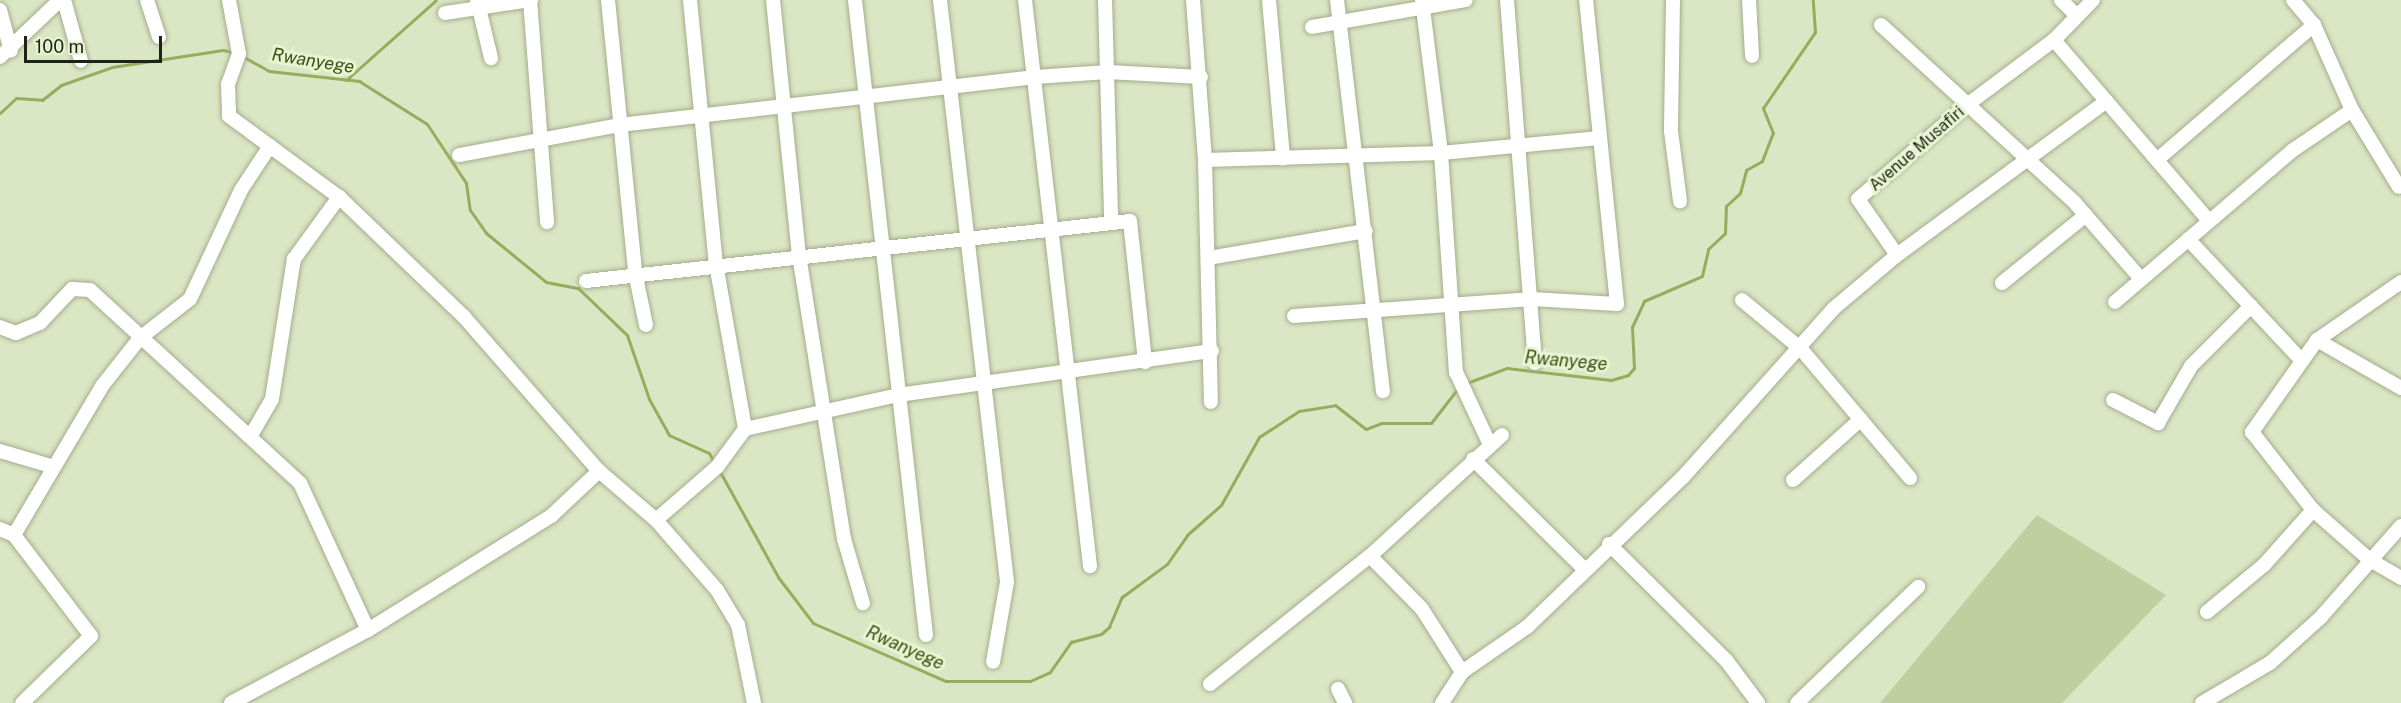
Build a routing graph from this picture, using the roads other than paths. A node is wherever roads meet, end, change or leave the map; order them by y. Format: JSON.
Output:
{"nodes":[{"id":1,"x":62,"y":0,"type":"edge"},
{"id":2,"x":147,"y":0,"type":"edge"},
{"id":3,"x":229,"y":0,"type":"edge"},
{"id":4,"x":530,"y":0,"type":"edge"},
{"id":5,"x":608,"y":0,"type":"edge"},
{"id":6,"x":690,"y":0,"type":"edge"},
{"id":7,"x":773,"y":0,"type":"edge"},
{"id":8,"x":855,"y":0,"type":"edge"},
{"id":9,"x":940,"y":0,"type":"edge"},
{"id":10,"x":1025,"y":0,"type":"edge"},
{"id":11,"x":1105,"y":0,"type":"edge"},
{"id":12,"x":1193,"y":0,"type":"edge"},
{"id":13,"x":1269,"y":0,"type":"edge"},
{"id":14,"x":1338,"y":0,"type":"edge"},
{"id":15,"x":1466,"y":0,"type":"edge"},
{"id":16,"x":1508,"y":0,"type":"edge"},
{"id":17,"x":1586,"y":0,"type":"edge"},
{"id":18,"x":1674,"y":0,"type":"edge"},
{"id":19,"x":1749,"y":0,"type":"edge"},
{"id":20,"x":2061,"y":0,"type":"edge"},
{"id":21,"x":2092,"y":0,"type":"edge"},
{"id":22,"x":2293,"y":0,"type":"edge"},
{"id":23,"x":478,"y":4,"type":"edge"},
{"id":24,"x":1423,"y":4,"type":"edge"},
{"id":25,"x":0,"y":10,"type":"edge"},
{"id":26,"x":445,"y":13,"type":"dead end"},
{"id":27,"x":2076,"y":15,"type":"junction"},
{"id":28,"x":1340,"y":24,"type":"junction"},
{"id":29,"x":1881,"y":25,"type":"dead end"},
{"id":30,"x":2314,"y":26,"type":"junction"},
{"id":31,"x":1312,"y":27,"type":"dead end"},
{"id":32,"x":159,"y":38,"type":"dead end"},
{"id":33,"x":2054,"y":40,"type":"junction"},
{"id":34,"x":5,"y":54,"type":"edge"},
{"id":35,"x":1752,"y":56,"type":"dead end"},
{"id":36,"x":491,"y":58,"type":"dead end"},
{"id":37,"x":81,"y":61,"type":"dead end"},
{"id":38,"x":1108,"y":72,"type":"junction"},
{"id":39,"x":1035,"y":77,"type":"junction"},
{"id":40,"x":1201,"y":77,"type":"junction"},
{"id":41,"x":950,"y":87,"type":"junction"},
{"id":42,"x":866,"y":96,"type":"junction"},
{"id":43,"x":2107,"y":101,"type":"junction"},
{"id":44,"x":786,"y":105,"type":"junction"},
{"id":45,"x":1967,"y":105,"type":"junction"},
{"id":46,"x":2352,"y":110,"type":"junction"},
{"id":47,"x":705,"y":115,"type":"junction"},
{"id":48,"x":620,"y":125,"type":"junction"},
{"id":49,"x":1599,"y":138,"type":"junction"},
{"id":50,"x":541,"y":140,"type":"junction"},
{"id":51,"x":1521,"y":143,"type":"junction"},
{"id":52,"x":270,"y":146,"type":"junction"},
{"id":53,"x":1441,"y":153,"type":"junction"},
{"id":54,"x":459,"y":155,"type":"dead end"},
{"id":55,"x":1358,"y":156,"type":"junction"},
{"id":56,"x":1283,"y":158,"type":"junction"},
{"id":57,"x":2158,"y":159,"type":"junction"},
{"id":58,"x":1206,"y":160,"type":"junction"},
{"id":59,"x":2028,"y":162,"type":"junction"},
{"id":60,"x":2399,"y":187,"type":"dead end"},
{"id":61,"x":339,"y":197,"type":"junction"},
{"id":62,"x":1680,"y":201,"type":"dead end"},
{"id":63,"x":2086,"y":215,"type":"junction"},
{"id":64,"x":1112,"y":220,"type":"junction"},
{"id":65,"x":2209,"y":221,"type":"junction"},
{"id":66,"x":547,"y":222,"type":"dead end"},
{"id":67,"x":1050,"y":231,"type":"junction"},
{"id":68,"x":1366,"y":231,"type":"junction"},
{"id":69,"x":968,"y":238,"type":"junction"},
{"id":70,"x":2188,"y":239,"type":"junction"},
{"id":71,"x":883,"y":246,"type":"junction"},
{"id":72,"x":799,"y":255,"type":"junction"},
{"id":73,"x":1897,"y":255,"type":"junction"},
{"id":74,"x":1209,"y":258,"type":"junction"},
{"id":75,"x":716,"y":264,"type":"junction"},
{"id":76,"x":635,"y":273,"type":"junction"},
{"id":77,"x":2141,"y":279,"type":"junction"},
{"id":78,"x":586,"y":281,"type":"dead end"},
{"id":79,"x":2401,"y":282,"type":"edge"},
{"id":80,"x":2002,"y":283,"type":"dead end"},
{"id":81,"x":1532,"y":299,"type":"junction"},
{"id":82,"x":1742,"y":300,"type":"dead end"},
{"id":83,"x":1451,"y":302,"type":"junction"},
{"id":84,"x":2115,"y":302,"type":"dead end"},
{"id":85,"x":1374,"y":306,"type":"junction"},
{"id":86,"x":2251,"y":306,"type":"junction"},
{"id":87,"x":1294,"y":316,"type":"dead end"},
{"id":88,"x":646,"y":325,"type":"dead end"},
{"id":89,"x":0,"y":327,"type":"edge"},
{"id":90,"x":140,"y":338,"type":"junction"},
{"id":91,"x":2317,"y":340,"type":"junction"},
{"id":92,"x":1801,"y":349,"type":"junction"},
{"id":93,"x":1212,"y":351,"type":"junction"},
{"id":94,"x":2302,"y":361,"type":"junction"},
{"id":95,"x":1144,"y":362,"type":"junction"},
{"id":96,"x":1535,"y":363,"type":"dead end"},
{"id":97,"x":1066,"y":375,"type":"junction"},
{"id":98,"x":986,"y":383,"type":"junction"},
{"id":99,"x":2401,"y":388,"type":"edge"},
{"id":100,"x":1383,"y":391,"type":"dead end"},
{"id":101,"x":897,"y":395,"type":"junction"},
{"id":102,"x":2113,"y":400,"type":"dead end"},
{"id":103,"x":1211,"y":402,"type":"dead end"},
{"id":104,"x":824,"y":411,"type":"junction"},
{"id":105,"x":1860,"y":419,"type":"junction"},
{"id":106,"x":745,"y":429,"type":"junction"},
{"id":107,"x":1502,"y":435,"type":"dead end"},
{"id":108,"x":250,"y":437,"type":"junction"},
{"id":109,"x":1490,"y":445,"type":"junction"},
{"id":110,"x":0,"y":451,"type":"edge"},
{"id":111,"x":1473,"y":459,"type":"junction"},
{"id":112,"x":54,"y":467,"type":"junction"},
{"id":113,"x":599,"y":471,"type":"junction"},
{"id":114,"x":1910,"y":478,"type":"dead end"},
{"id":115,"x":1793,"y":480,"type":"dead end"},
{"id":116,"x":2313,"y":510,"type":"junction"},
{"id":117,"x":656,"y":520,"type":"junction"},
{"id":118,"x":2401,"y":526,"type":"edge"},
{"id":119,"x":0,"y":529,"type":"edge"},
{"id":120,"x":14,"y":535,"type":"junction"},
{"id":121,"x":1609,"y":544,"type":"junction"},
{"id":122,"x":1370,"y":556,"type":"junction"},
{"id":123,"x":2370,"y":560,"type":"junction"},
{"id":124,"x":1090,"y":566,"type":"dead end"},
{"id":125,"x":1584,"y":569,"type":"junction"},
{"id":126,"x":2401,"y":578,"type":"edge"},
{"id":127,"x":1918,"y":587,"type":"dead end"},
{"id":128,"x":863,"y":603,"type":"dead end"},
{"id":129,"x":2207,"y":612,"type":"dead end"},
{"id":130,"x":368,"y":630,"type":"junction"},
{"id":131,"x":926,"y":635,"type":"dead end"},
{"id":132,"x":993,"y":662,"type":"dead end"},
{"id":133,"x":1462,"y":672,"type":"junction"},
{"id":134,"x":1210,"y":684,"type":"dead end"},
{"id":135,"x":1338,"y":689,"type":"dead end"},
{"id":136,"x":22,"y":703,"type":"edge"},
{"id":137,"x":231,"y":703,"type":"edge"},
{"id":138,"x":754,"y":703,"type":"edge"},
{"id":139,"x":1345,"y":703,"type":"edge"},
{"id":140,"x":1442,"y":703,"type":"edge"},
{"id":141,"x":1758,"y":703,"type":"edge"},
{"id":142,"x":1797,"y":703,"type":"edge"},
{"id":143,"x":2202,"y":703,"type":"edge"}],
"edges":[{"from":1,"to":34,"type":"street"},
{"from":1,"to":37,"type":"street"},
{"from":2,"to":32,"type":"street"},
{"from":3,"to":52,"type":"street"},
{"from":4,"to":23,"type":"street"},
{"from":4,"to":50,"type":"street"},
{"from":5,"to":48,"type":"street"},
{"from":6,"to":47,"type":"street"},
{"from":7,"to":44,"type":"street"},
{"from":8,"to":42,"type":"street"},
{"from":9,"to":41,"type":"street"},
{"from":10,"to":39,"type":"street"},
{"from":11,"to":38,"type":"street"},
{"from":12,"to":40,"type":"street"},
{"from":13,"to":56,"type":"street"},
{"from":14,"to":28,"type":"street"},
{"from":15,"to":24,"type":"street"},
{"from":16,"to":51,"type":"street"},
{"from":17,"to":49,"type":"street"},
{"from":18,"to":62,"type":"street"},
{"from":19,"to":35,"type":"street"},
{"from":20,"to":27,"type":"street"},
{"from":21,"to":27,"type":"street","name":"Avenue Musafiri"},
{"from":22,"to":30,"type":"street"},
{"from":23,"to":26,"type":"street"},
{"from":23,"to":36,"type":"street"},
{"from":24,"to":28,"type":"street"},
{"from":24,"to":53,"type":"street"},
{"from":25,"to":34,"type":"street"},
{"from":27,"to":33,"type":"street","name":"Avenue Musafiri"},
{"from":28,"to":31,"type":"street"},
{"from":28,"to":55,"type":"street"},
{"from":29,"to":45,"type":"street"},
{"from":30,"to":46,"type":"street"},
{"from":30,"to":57,"type":"street"},
{"from":33,"to":43,"type":"street"},
{"from":33,"to":45,"type":"street","name":"Avenue Musafiri"},
{"from":38,"to":39,"type":"street"},
{"from":38,"to":40,"type":"street"},
{"from":38,"to":64,"type":"street"},
{"from":39,"to":41,"type":"street"},
{"from":39,"to":67,"type":"street"},
{"from":40,"to":58,"type":"street"},
{"from":41,"to":42,"type":"street"},
{"from":41,"to":69,"type":"street"},
{"from":42,"to":44,"type":"street"},
{"from":42,"to":71,"type":"street"},
{"from":43,"to":57,"type":"street"},
{"from":43,"to":59,"type":"street"},
{"from":44,"to":47,"type":"street"},
{"from":44,"to":72,"type":"street"},
{"from":45,"to":59,"type":"street"},
{"from":45,"to":73,"type":"street","name":"Avenue Musafiri"},
{"from":46,"to":60,"type":"street"},
{"from":46,"to":65,"type":"street"},
{"from":47,"to":48,"type":"street"},
{"from":47,"to":75,"type":"street"},
{"from":48,"to":50,"type":"street"},
{"from":48,"to":76,"type":"street"},
{"from":49,"to":51,"type":"street"},
{"from":49,"to":81,"type":"street"},
{"from":50,"to":54,"type":"street"},
{"from":50,"to":66,"type":"street"},
{"from":51,"to":53,"type":"street"},
{"from":51,"to":81,"type":"street"},
{"from":52,"to":61,"type":"street"},
{"from":52,"to":90,"type":"street"},
{"from":53,"to":55,"type":"street"},
{"from":53,"to":83,"type":"street"},
{"from":55,"to":56,"type":"street"},
{"from":55,"to":68,"type":"street"},
{"from":56,"to":58,"type":"street"},
{"from":57,"to":65,"type":"street"},
{"from":58,"to":74,"type":"street"},
{"from":59,"to":63,"type":"street"},
{"from":59,"to":73,"type":"street"},
{"from":61,"to":108,"type":"street"},
{"from":61,"to":113,"type":"street"},
{"from":63,"to":77,"type":"street"},
{"from":63,"to":80,"type":"street"},
{"from":64,"to":67,"type":"street"},
{"from":64,"to":95,"type":"street"},
{"from":65,"to":70,"type":"street"},
{"from":67,"to":69,"type":"street"},
{"from":67,"to":97,"type":"street"},
{"from":68,"to":74,"type":"street"},
{"from":68,"to":85,"type":"street"},
{"from":69,"to":71,"type":"street"},
{"from":69,"to":98,"type":"street"},
{"from":70,"to":77,"type":"street"},
{"from":70,"to":86,"type":"street"},
{"from":71,"to":72,"type":"street"},
{"from":71,"to":101,"type":"street"},
{"from":72,"to":75,"type":"street"},
{"from":72,"to":104,"type":"street"},
{"from":73,"to":92,"type":"street"},
{"from":74,"to":93,"type":"street"},
{"from":75,"to":76,"type":"street"},
{"from":75,"to":106,"type":"street"},
{"from":76,"to":78,"type":"street"},
{"from":76,"to":88,"type":"street"},
{"from":77,"to":84,"type":"street"},
{"from":79,"to":91,"type":"street"},
{"from":81,"to":83,"type":"street"},
{"from":81,"to":96,"type":"street"},
{"from":82,"to":92,"type":"street"},
{"from":83,"to":85,"type":"street"},
{"from":83,"to":109,"type":"street"},
{"from":85,"to":87,"type":"street"},
{"from":85,"to":100,"type":"street"},
{"from":86,"to":94,"type":"street"},
{"from":86,"to":102,"type":"street"},
{"from":89,"to":90,"type":"street"},
{"from":90,"to":108,"type":"street"},
{"from":90,"to":112,"type":"street"},
{"from":91,"to":94,"type":"street"},
{"from":91,"to":99,"type":"street"},
{"from":92,"to":105,"type":"street"},
{"from":92,"to":121,"type":"street"},
{"from":93,"to":95,"type":"street"},
{"from":93,"to":103,"type":"street"},
{"from":94,"to":116,"type":"street"},
{"from":95,"to":97,"type":"street"},
{"from":97,"to":98,"type":"street"},
{"from":97,"to":124,"type":"street"},
{"from":98,"to":101,"type":"street"},
{"from":98,"to":132,"type":"street"},
{"from":101,"to":104,"type":"street"},
{"from":101,"to":131,"type":"street"},
{"from":104,"to":106,"type":"street"},
{"from":104,"to":128,"type":"street"},
{"from":105,"to":114,"type":"street"},
{"from":105,"to":115,"type":"street"},
{"from":106,"to":117,"type":"street"},
{"from":107,"to":109,"type":"street"},
{"from":108,"to":130,"type":"street"},
{"from":109,"to":111,"type":"street"},
{"from":110,"to":112,"type":"street"},
{"from":111,"to":122,"type":"street"},
{"from":111,"to":125,"type":"street"},
{"from":112,"to":120,"type":"street"},
{"from":113,"to":117,"type":"street"},
{"from":113,"to":130,"type":"street"},
{"from":116,"to":123,"type":"street"},
{"from":116,"to":129,"type":"street"},
{"from":117,"to":138,"type":"street"},
{"from":118,"to":123,"type":"street"},
{"from":119,"to":120,"type":"street"},
{"from":120,"to":136,"type":"street"},
{"from":121,"to":125,"type":"street"},
{"from":121,"to":141,"type":"street"},
{"from":122,"to":133,"type":"street"},
{"from":122,"to":134,"type":"street"},
{"from":123,"to":126,"type":"street"},
{"from":123,"to":143,"type":"street"},
{"from":125,"to":133,"type":"street"},
{"from":127,"to":142,"type":"street"},
{"from":130,"to":137,"type":"street"},
{"from":133,"to":140,"type":"street"},
{"from":135,"to":139,"type":"street"}]}
